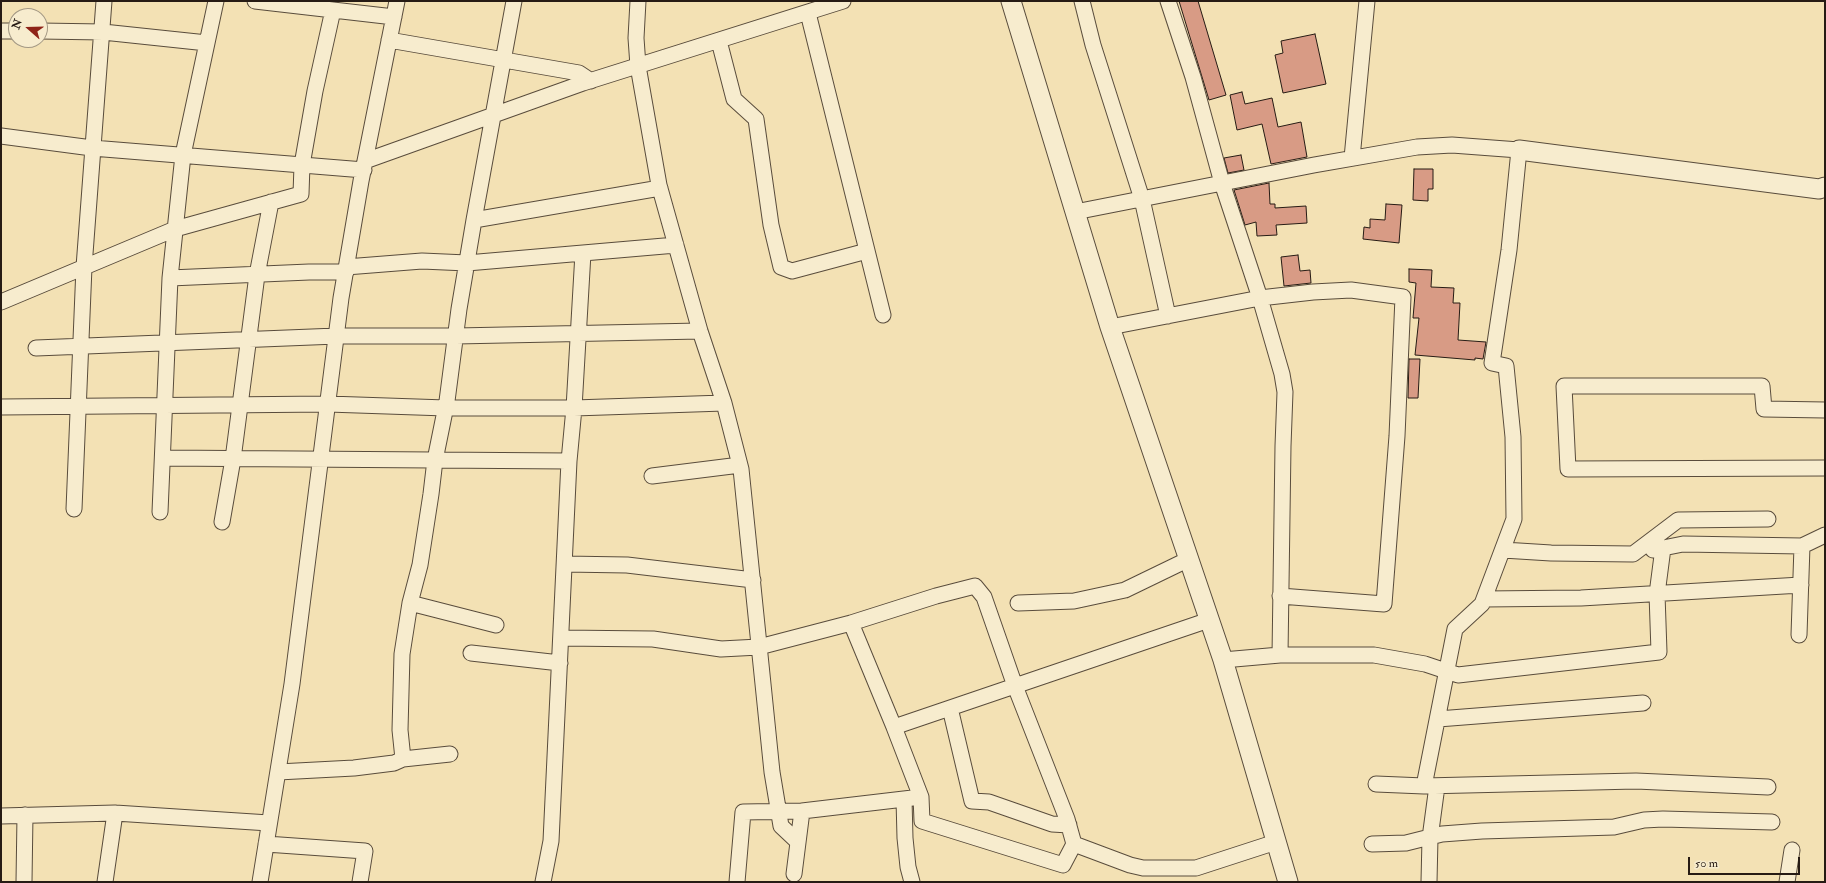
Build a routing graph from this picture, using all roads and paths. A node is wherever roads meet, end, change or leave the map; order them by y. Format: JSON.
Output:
{"nodes":[{"id":1,"x":104,"y":1,"type":"edge"},
{"id":2,"x":216,"y":1,"type":"edge"},
{"id":3,"x":255,"y":1,"type":"edge"},
{"id":4,"x":397,"y":1,"type":"edge"},
{"id":5,"x":514,"y":1,"type":"edge"},
{"id":6,"x":638,"y":1,"type":"edge"},
{"id":7,"x":844,"y":1,"type":"edge"},
{"id":8,"x":1012,"y":1,"type":"edge"},
{"id":9,"x":1082,"y":1,"type":"edge"},
{"id":10,"x":1168,"y":1,"type":"edge"},
{"id":11,"x":1367,"y":1,"type":"edge"},
{"id":12,"x":333,"y":10,"type":"junction"},
{"id":13,"x":808,"y":13,"type":"junction"},
{"id":14,"x":394,"y":17,"type":"junction"},
{"id":15,"x":48,"y":31,"type":"edge"},
{"id":16,"x":103,"y":32,"type":"junction"},
{"id":17,"x":389,"y":40,"type":"junction"},
{"id":18,"x":719,"y":41,"type":"junction"},
{"id":19,"x":207,"y":43,"type":"junction"},
{"id":20,"x":502,"y":61,"type":"junction"},
{"id":21,"x":638,"y":66,"type":"junction"},
{"id":22,"x":591,"y":81,"type":"junction"},
{"id":23,"x":492,"y":116,"type":"junction"},
{"id":24,"x":1,"y":136,"type":"edge"},
{"id":25,"x":92,"y":148,"type":"junction"},
{"id":26,"x":1520,"y":150,"type":"junction"},
{"id":27,"x":183,"y":155,"type":"junction"},
{"id":28,"x":1352,"y":158,"type":"junction"},
{"id":29,"x":302,"y":165,"type":"junction"},
{"id":30,"x":364,"y":165,"type":"junction"},
{"id":31,"x":1222,"y":183,"type":"junction"},
{"id":32,"x":1825,"y":187,"type":"edge"},
{"id":33,"x":660,"y":188,"type":"junction"},
{"id":34,"x":1142,"y":199,"type":"junction"},
{"id":35,"x":270,"y":202,"type":"junction"},
{"id":36,"x":1075,"y":212,"type":"junction"},
{"id":37,"x":474,"y":220,"type":"junction"},
{"id":38,"x":175,"y":229,"type":"junction"},
{"id":39,"x":676,"y":245,"type":"junction"},
{"id":40,"x":867,"y":251,"type":"junction"},
{"id":41,"x":582,"y":254,"type":"junction"},
{"id":42,"x":467,"y":263,"type":"junction"},
{"id":43,"x":84,"y":267,"type":"junction"},
{"id":44,"x":346,"y":270,"type":"junction"},
{"id":45,"x":257,"y":274,"type":"junction"},
{"id":46,"x":170,"y":278,"type":"junction"},
{"id":47,"x":1260,"y":298,"type":"junction"},
{"id":48,"x":1,"y":302,"type":"edge"},
{"id":49,"x":883,"y":316,"type":"dead end"},
{"id":50,"x":1168,"y":316,"type":"junction"},
{"id":51,"x":1110,"y":327,"type":"junction"},
{"id":52,"x":700,"y":331,"type":"junction"},
{"id":53,"x":579,"y":333,"type":"junction"},
{"id":54,"x":336,"y":336,"type":"junction"},
{"id":55,"x":456,"y":336,"type":"junction"},
{"id":56,"x":248,"y":340,"type":"junction"},
{"id":57,"x":168,"y":343,"type":"junction"},
{"id":58,"x":81,"y":347,"type":"junction"},
{"id":59,"x":36,"y":348,"type":"dead end"},
{"id":60,"x":724,"y":403,"type":"junction"},
{"id":61,"x":328,"y":404,"type":"junction"},
{"id":62,"x":239,"y":405,"type":"junction"},
{"id":63,"x":78,"y":406,"type":"junction"},
{"id":64,"x":165,"y":406,"type":"junction"},
{"id":65,"x":1,"y":407,"type":"edge"},
{"id":66,"x":446,"y":408,"type":"junction"},
{"id":67,"x":574,"y":408,"type":"junction"},
{"id":68,"x":1825,"y":410,"type":"edge"},
{"id":69,"x":163,"y":458,"type":"junction"},
{"id":70,"x":233,"y":459,"type":"junction"},
{"id":71,"x":321,"y":459,"type":"junction"},
{"id":72,"x":435,"y":460,"type":"junction"},
{"id":73,"x":570,"y":461,"type":"junction"},
{"id":74,"x":740,"y":464,"type":"junction"},
{"id":75,"x":1825,"y":468,"type":"edge"},
{"id":76,"x":652,"y":476,"type":"dead end"},
{"id":77,"x":74,"y":509,"type":"dead end"},
{"id":78,"x":160,"y":512,"type":"dead end"},
{"id":79,"x":1768,"y":519,"type":"dead end"},
{"id":80,"x":222,"y":522,"type":"dead end"},
{"id":81,"x":1825,"y":535,"type":"edge"},
{"id":82,"x":1802,"y":546,"type":"junction"},
{"id":83,"x":1663,"y":548,"type":"junction"},
{"id":84,"x":1503,"y":550,"type":"junction"},
{"id":85,"x":1633,"y":554,"type":"junction"},
{"id":86,"x":1189,"y":559,"type":"junction"},
{"id":87,"x":565,"y":564,"type":"junction"},
{"id":88,"x":752,"y":580,"type":"junction"},
{"id":89,"x":1801,"y":584,"type":"junction"},
{"id":90,"x":1657,"y":594,"type":"junction"},
{"id":91,"x":1280,"y":596,"type":"junction"},
{"id":92,"x":1484,"y":599,"type":"junction"},
{"id":93,"x":410,"y":603,"type":"junction"},
{"id":94,"x":1018,"y":603,"type":"dead end"},
{"id":95,"x":1209,"y":620,"type":"junction"},
{"id":96,"x":851,"y":624,"type":"junction"},
{"id":97,"x":496,"y":625,"type":"dead end"},
{"id":98,"x":1799,"y":635,"type":"dead end"},
{"id":99,"x":561,"y":638,"type":"junction"},
{"id":100,"x":759,"y":647,"type":"junction"},
{"id":101,"x":471,"y":653,"type":"dead end"},
{"id":102,"x":1280,"y":655,"type":"junction"},
{"id":103,"x":1223,"y":660,"type":"junction"},
{"id":104,"x":560,"y":663,"type":"junction"},
{"id":105,"x":1447,"y":671,"type":"junction"},
{"id":106,"x":1015,"y":686,"type":"junction"},
{"id":107,"x":1643,"y":703,"type":"dead end"},
{"id":108,"x":950,"y":708,"type":"junction"},
{"id":109,"x":1438,"y":719,"type":"junction"},
{"id":110,"x":894,"y":727,"type":"junction"},
{"id":111,"x":450,"y":754,"type":"dead end"},
{"id":112,"x":402,"y":759,"type":"junction"},
{"id":113,"x":278,"y":772,"type":"junction"},
{"id":114,"x":1376,"y":784,"type":"dead end"},
{"id":115,"x":1430,"y":786,"type":"junction"},
{"id":116,"x":1768,"y":787,"type":"dead end"},
{"id":117,"x":920,"y":797,"type":"junction"},
{"id":118,"x":904,"y":799,"type":"junction"},
{"id":119,"x":779,"y":811,"type":"junction"},
{"id":120,"x":802,"y":811,"type":"junction"},
{"id":121,"x":115,"y":813,"type":"junction"},
{"id":122,"x":25,"y":815,"type":"junction"},
{"id":123,"x":1,"y":816,"type":"edge"},
{"id":124,"x":1772,"y":822,"type":"dead end"},
{"id":125,"x":269,"y":823,"type":"junction"},
{"id":126,"x":1069,"y":825,"type":"junction"},
{"id":127,"x":1430,"y":838,"type":"junction"},
{"id":128,"x":798,"y":842,"type":"junction"},
{"id":129,"x":1276,"y":842,"type":"junction"},
{"id":130,"x":266,"y":844,"type":"junction"},
{"id":131,"x":1074,"y":844,"type":"junction"},
{"id":132,"x":1372,"y":844,"type":"dead end"},
{"id":133,"x":1792,"y":850,"type":"dead end"},
{"id":134,"x":794,"y":874,"type":"dead end"},
{"id":135,"x":1159,"y":875,"type":"edge"},
{"id":136,"x":24,"y":882,"type":"edge"},
{"id":137,"x":105,"y":882,"type":"edge"},
{"id":138,"x":260,"y":882,"type":"edge"},
{"id":139,"x":360,"y":882,"type":"edge"},
{"id":140,"x":543,"y":882,"type":"edge"},
{"id":141,"x":737,"y":882,"type":"edge"},
{"id":142,"x":912,"y":882,"type":"edge"},
{"id":143,"x":1288,"y":882,"type":"edge"},
{"id":144,"x":1429,"y":882,"type":"edge"},
{"id":145,"x":1787,"y":882,"type":"edge"}],
"edges":[{"from":1,"to":16,"type":"street"},
{"from":2,"to":19,"type":"street"},
{"from":3,"to":12,"type":"street"},
{"from":4,"to":14,"type":"street"},
{"from":5,"to":20,"type":"street"},
{"from":6,"to":21,"type":"street"},
{"from":7,"to":13,"type":"street"},
{"from":8,"to":36,"type":"street"},
{"from":9,"to":34,"type":"street"},
{"from":10,"to":31,"type":"street"},
{"from":11,"to":28,"type":"street"},
{"from":12,"to":14,"type":"street"},
{"from":12,"to":29,"type":"street"},
{"from":13,"to":18,"type":"street"},
{"from":13,"to":40,"type":"street"},
{"from":14,"to":17,"type":"street"},
{"from":15,"to":16,"type":"street"},
{"from":16,"to":19,"type":"street"},
{"from":16,"to":25,"type":"street"},
{"from":17,"to":20,"type":"street"},
{"from":17,"to":30,"type":"street"},
{"from":18,"to":21,"type":"street"},
{"from":18,"to":40,"type":"street"},
{"from":19,"to":27,"type":"street"},
{"from":20,"to":22,"type":"street"},
{"from":20,"to":23,"type":"street"},
{"from":21,"to":22,"type":"street"},
{"from":21,"to":33,"type":"street"},
{"from":22,"to":23,"type":"street"},
{"from":23,"to":30,"type":"street"},
{"from":23,"to":37,"type":"street"},
{"from":24,"to":25,"type":"street"},
{"from":25,"to":27,"type":"street"},
{"from":25,"to":43,"type":"street"},
{"from":26,"to":28,"type":"street"},
{"from":26,"to":32,"type":"street"},
{"from":26,"to":84,"type":"street"},
{"from":27,"to":29,"type":"street"},
{"from":27,"to":38,"type":"street"},
{"from":28,"to":31,"type":"street"},
{"from":29,"to":30,"type":"street"},
{"from":29,"to":35,"type":"street"},
{"from":30,"to":44,"type":"street"},
{"from":31,"to":34,"type":"street"},
{"from":31,"to":47,"type":"street"},
{"from":33,"to":37,"type":"street"},
{"from":33,"to":39,"type":"street"},
{"from":34,"to":36,"type":"street"},
{"from":34,"to":50,"type":"street"},
{"from":35,"to":38,"type":"street"},
{"from":35,"to":45,"type":"street"},
{"from":36,"to":51,"type":"street"},
{"from":37,"to":42,"type":"street"},
{"from":38,"to":43,"type":"street"},
{"from":38,"to":46,"type":"street"},
{"from":39,"to":41,"type":"street"},
{"from":39,"to":52,"type":"street"},
{"from":40,"to":49,"type":"street"},
{"from":41,"to":42,"type":"street"},
{"from":41,"to":53,"type":"street"},
{"from":42,"to":44,"type":"street"},
{"from":42,"to":55,"type":"street"},
{"from":43,"to":48,"type":"street"},
{"from":43,"to":58,"type":"street"},
{"from":44,"to":45,"type":"street"},
{"from":44,"to":54,"type":"street"},
{"from":45,"to":46,"type":"street"},
{"from":45,"to":56,"type":"street"},
{"from":46,"to":57,"type":"street"},
{"from":47,"to":50,"type":"street"},
{"from":47,"to":91,"type":"street"},
{"from":47,"to":91,"type":"street"},
{"from":50,"to":51,"type":"street"},
{"from":51,"to":86,"type":"street"},
{"from":52,"to":53,"type":"street"},
{"from":52,"to":60,"type":"street"},
{"from":53,"to":55,"type":"street"},
{"from":53,"to":67,"type":"street"},
{"from":54,"to":55,"type":"street"},
{"from":54,"to":56,"type":"street"},
{"from":54,"to":61,"type":"street"},
{"from":55,"to":66,"type":"street"},
{"from":56,"to":57,"type":"street"},
{"from":56,"to":62,"type":"street"},
{"from":57,"to":58,"type":"street"},
{"from":57,"to":64,"type":"street"},
{"from":58,"to":59,"type":"street"},
{"from":58,"to":63,"type":"street"},
{"from":60,"to":67,"type":"street"},
{"from":60,"to":74,"type":"street"},
{"from":61,"to":62,"type":"street"},
{"from":61,"to":66,"type":"street"},
{"from":61,"to":71,"type":"street"},
{"from":62,"to":64,"type":"street"},
{"from":62,"to":70,"type":"street"},
{"from":63,"to":64,"type":"street"},
{"from":63,"to":65,"type":"street"},
{"from":63,"to":77,"type":"street"},
{"from":64,"to":69,"type":"street"},
{"from":66,"to":67,"type":"street"},
{"from":66,"to":72,"type":"street"},
{"from":67,"to":73,"type":"street"},
{"from":68,"to":75,"type":"street"},
{"from":69,"to":70,"type":"street"},
{"from":69,"to":78,"type":"street"},
{"from":70,"to":71,"type":"street"},
{"from":70,"to":80,"type":"street"},
{"from":71,"to":72,"type":"street"},
{"from":71,"to":113,"type":"street"},
{"from":72,"to":73,"type":"street"},
{"from":72,"to":93,"type":"street"},
{"from":73,"to":87,"type":"street"},
{"from":74,"to":76,"type":"street"},
{"from":74,"to":88,"type":"street"},
{"from":79,"to":85,"type":"street"},
{"from":81,"to":82,"type":"street"},
{"from":82,"to":83,"type":"street"},
{"from":82,"to":89,"type":"street"},
{"from":83,"to":85,"type":"street"},
{"from":83,"to":90,"type":"street"},
{"from":84,"to":85,"type":"street"},
{"from":84,"to":92,"type":"street"},
{"from":86,"to":94,"type":"street"},
{"from":86,"to":95,"type":"street"},
{"from":87,"to":88,"type":"street"},
{"from":87,"to":99,"type":"street"},
{"from":88,"to":100,"type":"street"},
{"from":89,"to":90,"type":"street"},
{"from":89,"to":98,"type":"street"},
{"from":90,"to":92,"type":"street"},
{"from":90,"to":105,"type":"street"},
{"from":91,"to":102,"type":"street"},
{"from":92,"to":105,"type":"street"},
{"from":93,"to":97,"type":"street"},
{"from":93,"to":112,"type":"street"},
{"from":95,"to":103,"type":"street"},
{"from":95,"to":106,"type":"street"},
{"from":96,"to":100,"type":"street"},
{"from":96,"to":106,"type":"street"},
{"from":96,"to":110,"type":"street"},
{"from":99,"to":100,"type":"street"},
{"from":99,"to":104,"type":"street"},
{"from":100,"to":119,"type":"street"},
{"from":101,"to":104,"type":"street"},
{"from":102,"to":103,"type":"street"},
{"from":102,"to":105,"type":"street"},
{"from":103,"to":129,"type":"street"},
{"from":104,"to":140,"type":"street"},
{"from":105,"to":109,"type":"street"},
{"from":106,"to":108,"type":"street"},
{"from":106,"to":126,"type":"street"},
{"from":107,"to":109,"type":"street"},
{"from":108,"to":110,"type":"street"},
{"from":108,"to":126,"type":"street"},
{"from":109,"to":115,"type":"street"},
{"from":110,"to":117,"type":"street"},
{"from":111,"to":112,"type":"street"},
{"from":112,"to":113,"type":"street"},
{"from":113,"to":125,"type":"street"},
{"from":114,"to":115,"type":"street"},
{"from":115,"to":116,"type":"street"},
{"from":115,"to":127,"type":"street"},
{"from":117,"to":118,"type":"street"},
{"from":117,"to":131,"type":"street"},
{"from":118,"to":120,"type":"street"},
{"from":118,"to":142,"type":"street"},
{"from":119,"to":120,"type":"street"},
{"from":119,"to":128,"type":"street"},
{"from":119,"to":141,"type":"street"},
{"from":120,"to":128,"type":"street"},
{"from":121,"to":122,"type":"street"},
{"from":121,"to":125,"type":"street"},
{"from":121,"to":137,"type":"street"},
{"from":122,"to":123,"type":"street"},
{"from":122,"to":136,"type":"street"},
{"from":124,"to":127,"type":"street"},
{"from":125,"to":130,"type":"street"},
{"from":126,"to":131,"type":"street"},
{"from":127,"to":132,"type":"street"},
{"from":127,"to":144,"type":"street"},
{"from":128,"to":134,"type":"street"},
{"from":129,"to":135,"type":"street"},
{"from":129,"to":143,"type":"street"},
{"from":130,"to":138,"type":"street"},
{"from":130,"to":139,"type":"street"},
{"from":131,"to":135,"type":"street"},
{"from":133,"to":145,"type":"street"}]}
